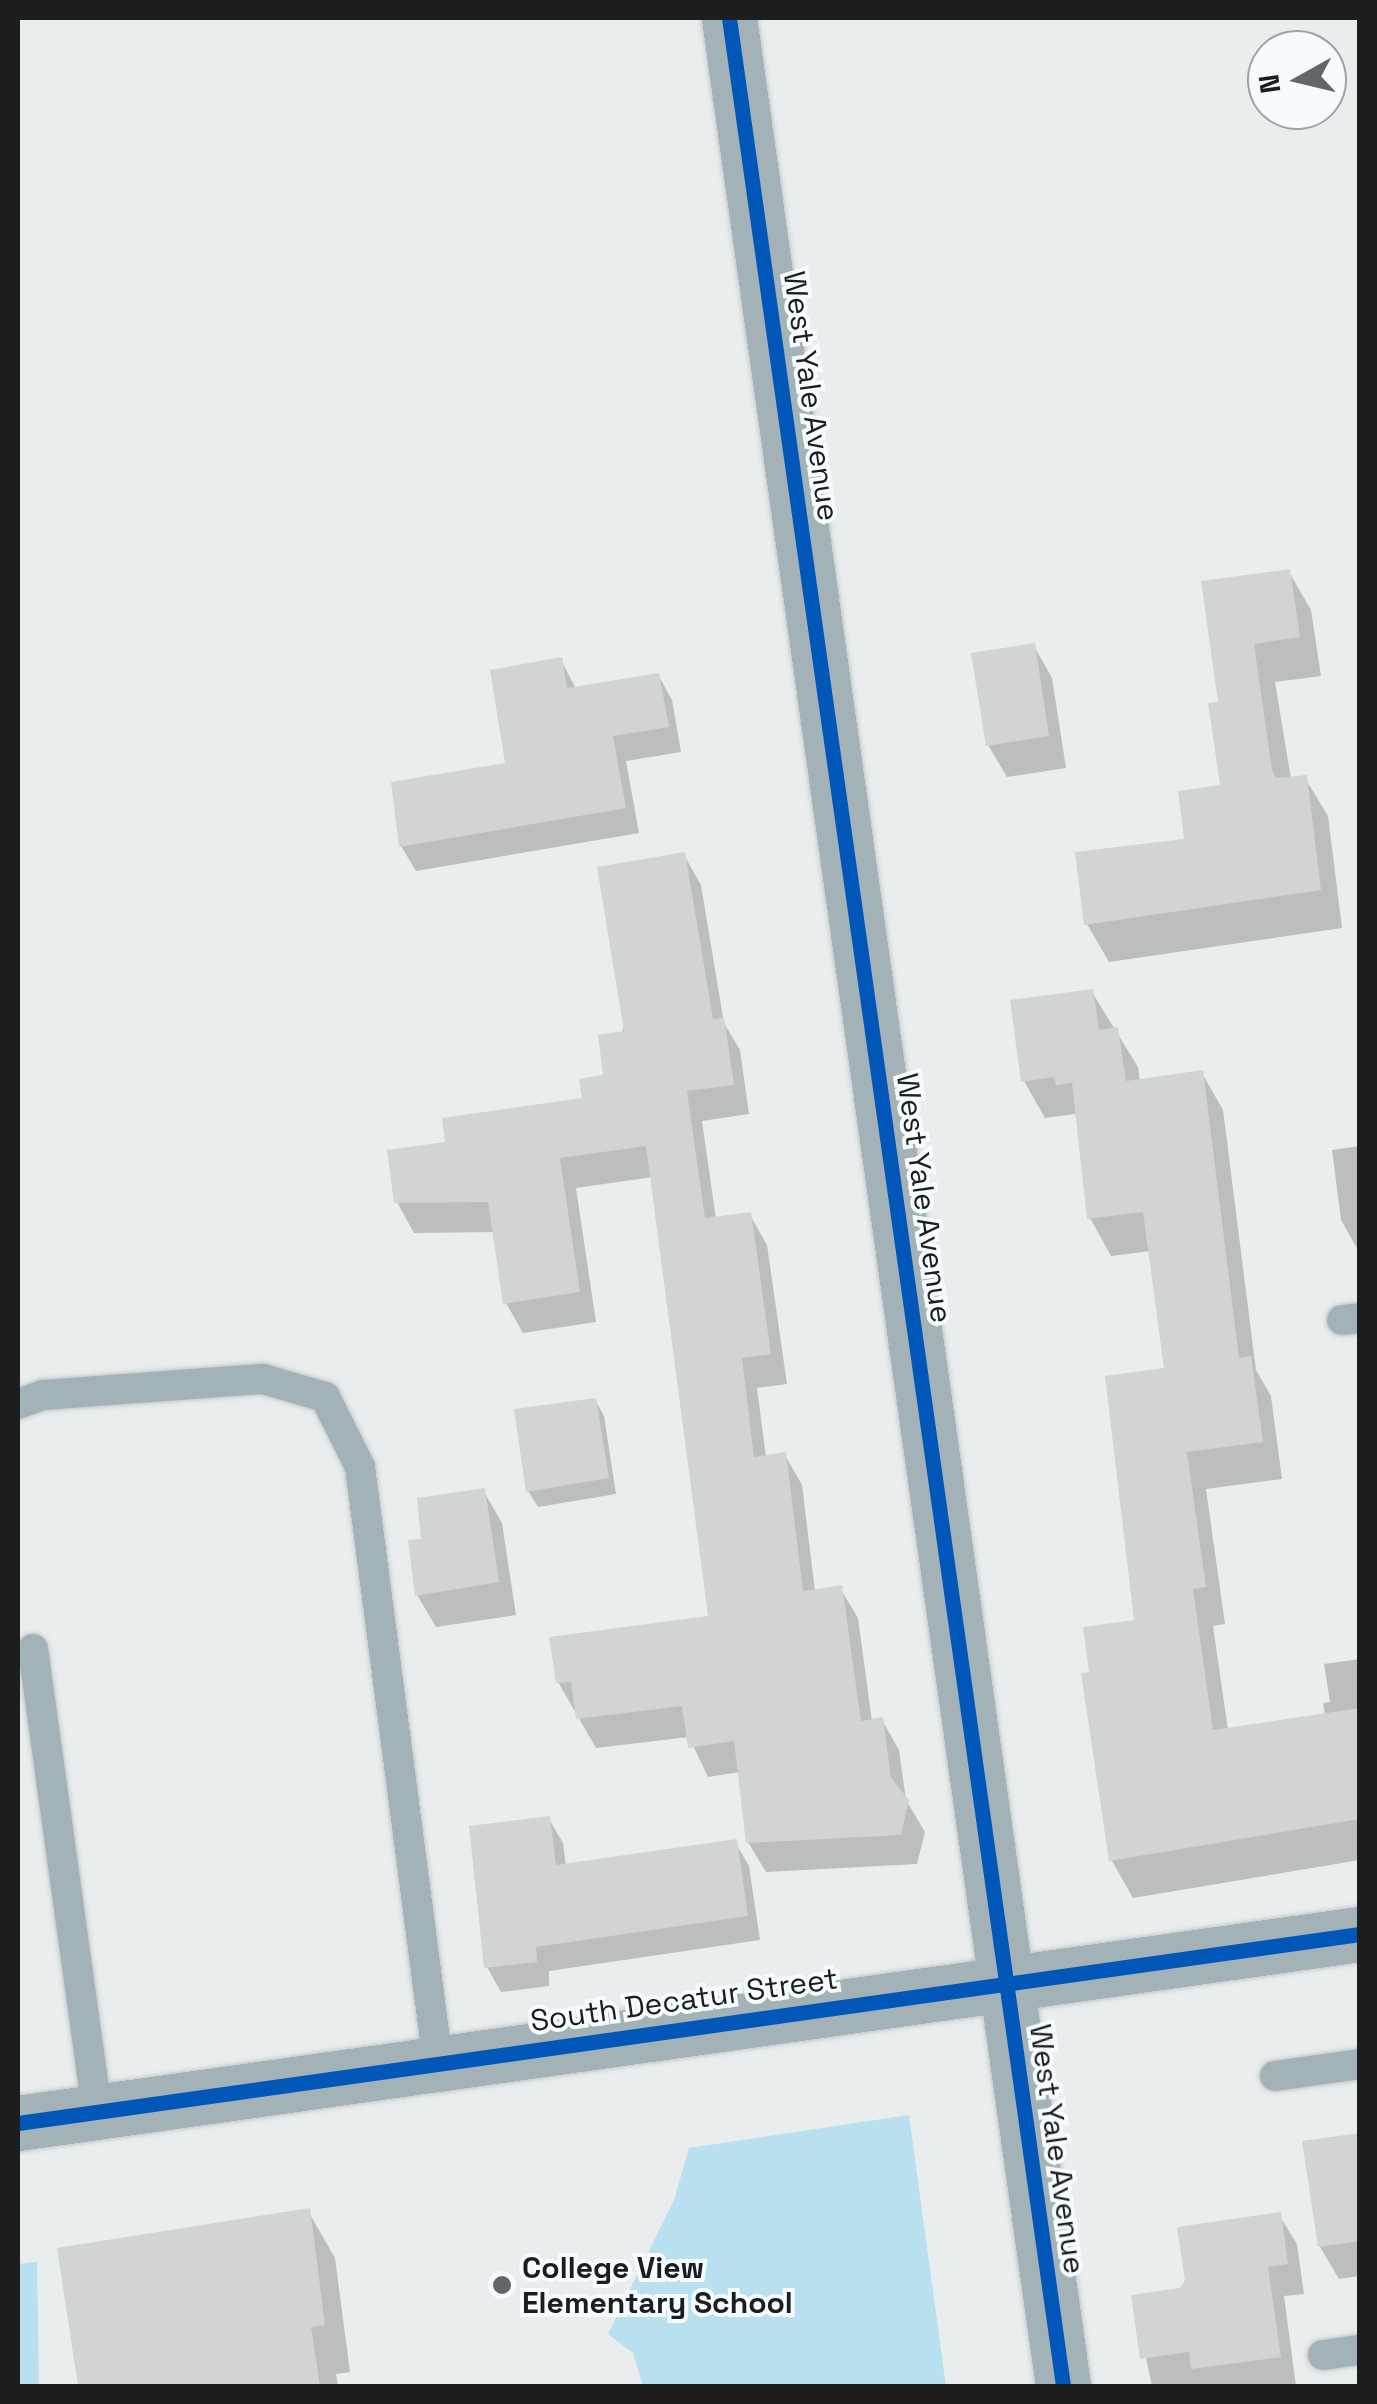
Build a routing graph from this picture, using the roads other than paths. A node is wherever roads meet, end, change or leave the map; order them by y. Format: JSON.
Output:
{"nodes":[{"id":1,"x":729,"y":18,"type":"edge"},
{"id":2,"x":18,"y":1404,"type":"edge"},
{"id":3,"x":33,"y":1649,"type":"dead end"},
{"id":4,"x":1360,"y":1934,"type":"edge"},
{"id":5,"x":1006,"y":1981,"type":"junction"},
{"id":6,"x":438,"y":2063,"type":"junction"},
{"id":7,"x":1360,"y":2064,"type":"edge"},
{"id":8,"x":1275,"y":2076,"type":"dead end"},
{"id":9,"x":97,"y":2112,"type":"junction"},
{"id":10,"x":18,"y":2123,"type":"edge"},
{"id":11,"x":1360,"y":2350,"type":"edge"},
{"id":12,"x":1323,"y":2354,"type":"dead end"},
{"id":13,"x":1063,"y":2386,"type":"edge"}],
"edges":[{"from":1,"to":5,"type":"street","name":"West Yale Avenue"},
{"from":2,"to":6,"type":"lane"},
{"from":3,"to":9,"type":"lane"},
{"from":4,"to":5,"type":"street","name":"South Decatur Street"},
{"from":5,"to":6,"type":"street","name":"South Decatur Street"},
{"from":5,"to":13,"type":"street","name":"West Yale Avenue"},
{"from":6,"to":9,"type":"street","name":"South Decatur Street"},
{"from":7,"to":8,"type":"lane"},
{"from":9,"to":10,"type":"street","name":"South Decatur Street"},
{"from":11,"to":12,"type":"lane"}]}
